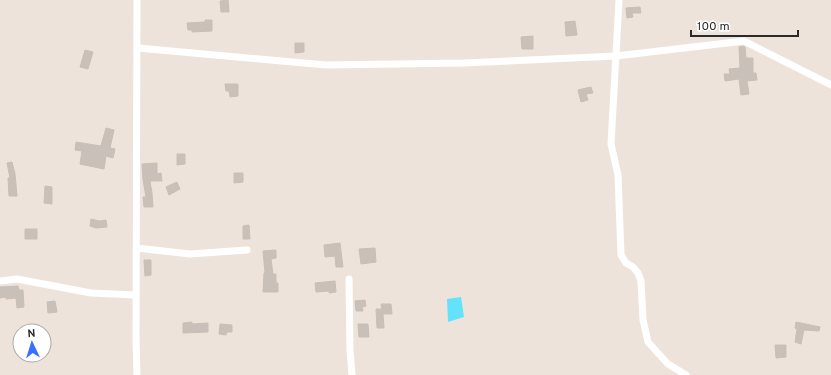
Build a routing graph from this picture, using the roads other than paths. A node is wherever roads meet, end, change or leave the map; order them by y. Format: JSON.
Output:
{"nodes":[{"id":1,"x":137,"y":0,"type":"edge"},
{"id":2,"x":619,"y":0,"type":"edge"},
{"id":3,"x":138,"y":48,"type":"junction"},
{"id":4,"x":616,"y":56,"type":"junction"},
{"id":5,"x":831,"y":85,"type":"edge"},
{"id":6,"x":137,"y":248,"type":"junction"},
{"id":7,"x":247,"y":250,"type":"dead end"},
{"id":8,"x":349,"y":279,"type":"dead end"},
{"id":9,"x":0,"y":281,"type":"edge"},
{"id":10,"x":136,"y":295,"type":"junction"},
{"id":11,"x":137,"y":375,"type":"edge"},
{"id":12,"x":352,"y":375,"type":"edge"},
{"id":13,"x":686,"y":375,"type":"edge"}],
"edges":[{"from":1,"to":3,"type":"street"},
{"from":2,"to":4,"type":"street"},
{"from":3,"to":4,"type":"street"},
{"from":3,"to":6,"type":"street"},
{"from":4,"to":5,"type":"street"},
{"from":4,"to":13,"type":"street"},
{"from":6,"to":7,"type":"street"},
{"from":6,"to":10,"type":"street"},
{"from":8,"to":12,"type":"street"},
{"from":9,"to":10,"type":"street"},
{"from":10,"to":11,"type":"street"}]}
